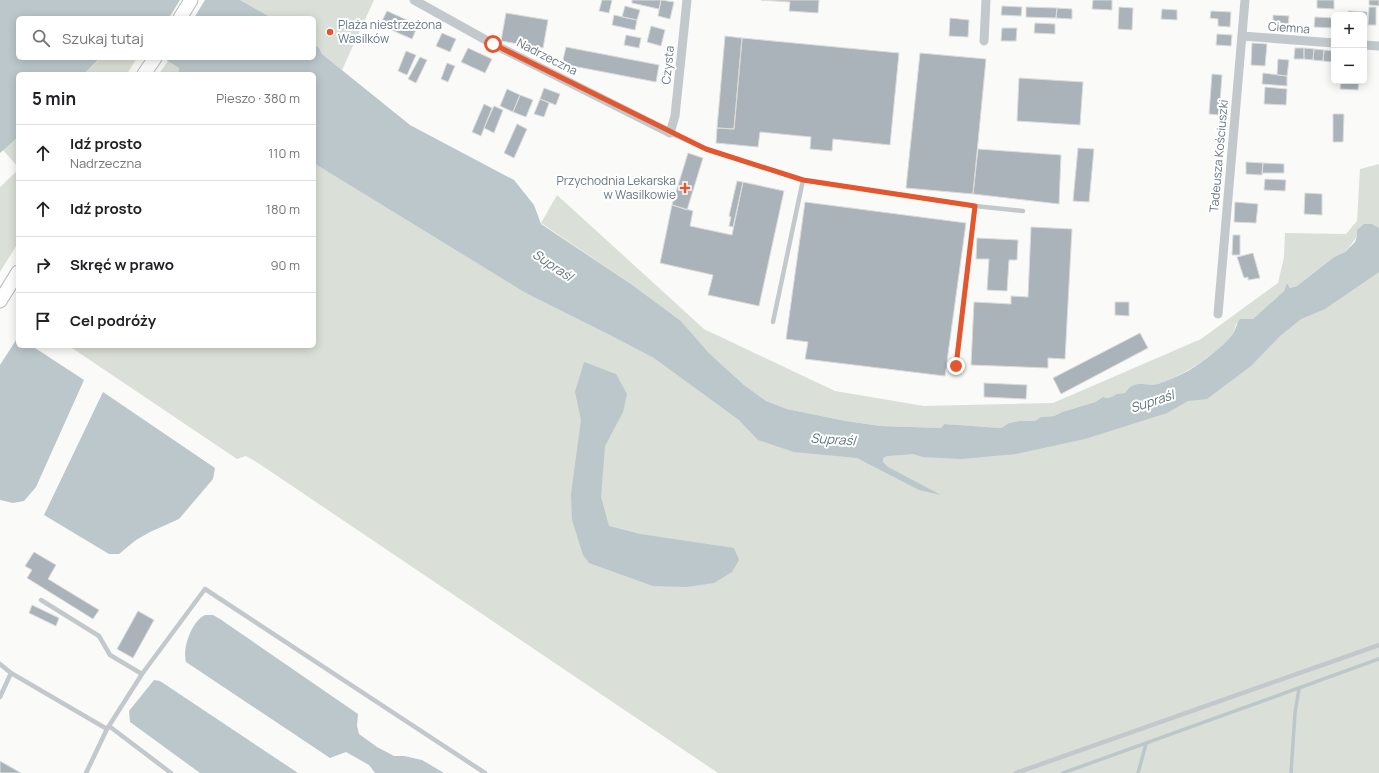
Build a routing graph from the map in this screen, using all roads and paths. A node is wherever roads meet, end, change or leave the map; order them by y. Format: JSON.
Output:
{"nodes":[{"id":1,"x":191,"y":0,"type":"edge"},
{"id":2,"x":414,"y":0,"type":"edge"},
{"id":3,"x":687,"y":0,"type":"edge"},
{"id":4,"x":986,"y":0,"type":"edge"},
{"id":5,"x":1246,"y":0,"type":"edge"},
{"id":6,"x":181,"y":16,"type":"edge"},
{"id":7,"x":1242,"y":36,"type":"junction"},
{"id":8,"x":984,"y":42,"type":"dead end"},
{"id":9,"x":1331,"y":43,"type":"edge"},
{"id":10,"x":1367,"y":45,"type":"edge"},
{"id":11,"x":1379,"y":46,"type":"edge"},
{"id":12,"x":670,"y":133,"type":"junction"},
{"id":13,"x":803,"y":180,"type":"junction"},
{"id":14,"x":975,"y":206,"type":"junction"},
{"id":15,"x":1023,"y":211,"type":"dead end"},
{"id":16,"x":16,"y":275,"type":"edge"},
{"id":17,"x":0,"y":301,"type":"edge"},
{"id":18,"x":1218,"y":314,"type":"dead end"},
{"id":19,"x":773,"y":322,"type":"dead end"},
{"id":20,"x":956,"y":366,"type":"dead end"},
{"id":21,"x":41,"y":600,"type":"dead end"},
{"id":22,"x":1379,"y":645,"type":"edge"},
{"id":23,"x":0,"y":664,"type":"edge"},
{"id":24,"x":11,"y":673,"type":"junction"},
{"id":25,"x":142,"y":674,"type":"junction"},
{"id":26,"x":0,"y":697,"type":"edge"},
{"id":27,"x":108,"y":727,"type":"junction"},
{"id":28,"x":86,"y":773,"type":"edge"},
{"id":29,"x":171,"y":773,"type":"edge"},
{"id":30,"x":484,"y":773,"type":"edge"},
{"id":31,"x":1016,"y":773,"type":"edge"}],
"edges":[{"from":1,"to":6,"type":"main road"},
{"from":2,"to":12,"type":"street","name":"Nadrzeczna"},
{"from":3,"to":12,"type":"street","name":"Czysta"},
{"from":4,"to":8,"type":"street"},
{"from":5,"to":7,"type":"street","name":"Tadeusza Kościuszki"},
{"from":7,"to":9,"type":"street","name":"Ciemna"},
{"from":7,"to":18,"type":"street","name":"Tadeusza Kościuszki"},
{"from":10,"to":11,"type":"street"},
{"from":12,"to":13,"type":"lane"},
{"from":13,"to":14,"type":"lane"},
{"from":13,"to":19,"type":"lane"},
{"from":14,"to":15,"type":"lane"},
{"from":14,"to":20,"type":"lane"},
{"from":16,"to":17,"type":"main road"},
{"from":21,"to":25,"type":"lane"},
{"from":22,"to":31,"type":"lane"},
{"from":23,"to":24,"type":"lane"},
{"from":24,"to":26,"type":"lane"},
{"from":24,"to":27,"type":"lane"},
{"from":25,"to":27,"type":"lane"},
{"from":25,"to":30,"type":"lane"},
{"from":27,"to":28,"type":"lane"},
{"from":27,"to":29,"type":"lane"}]}
